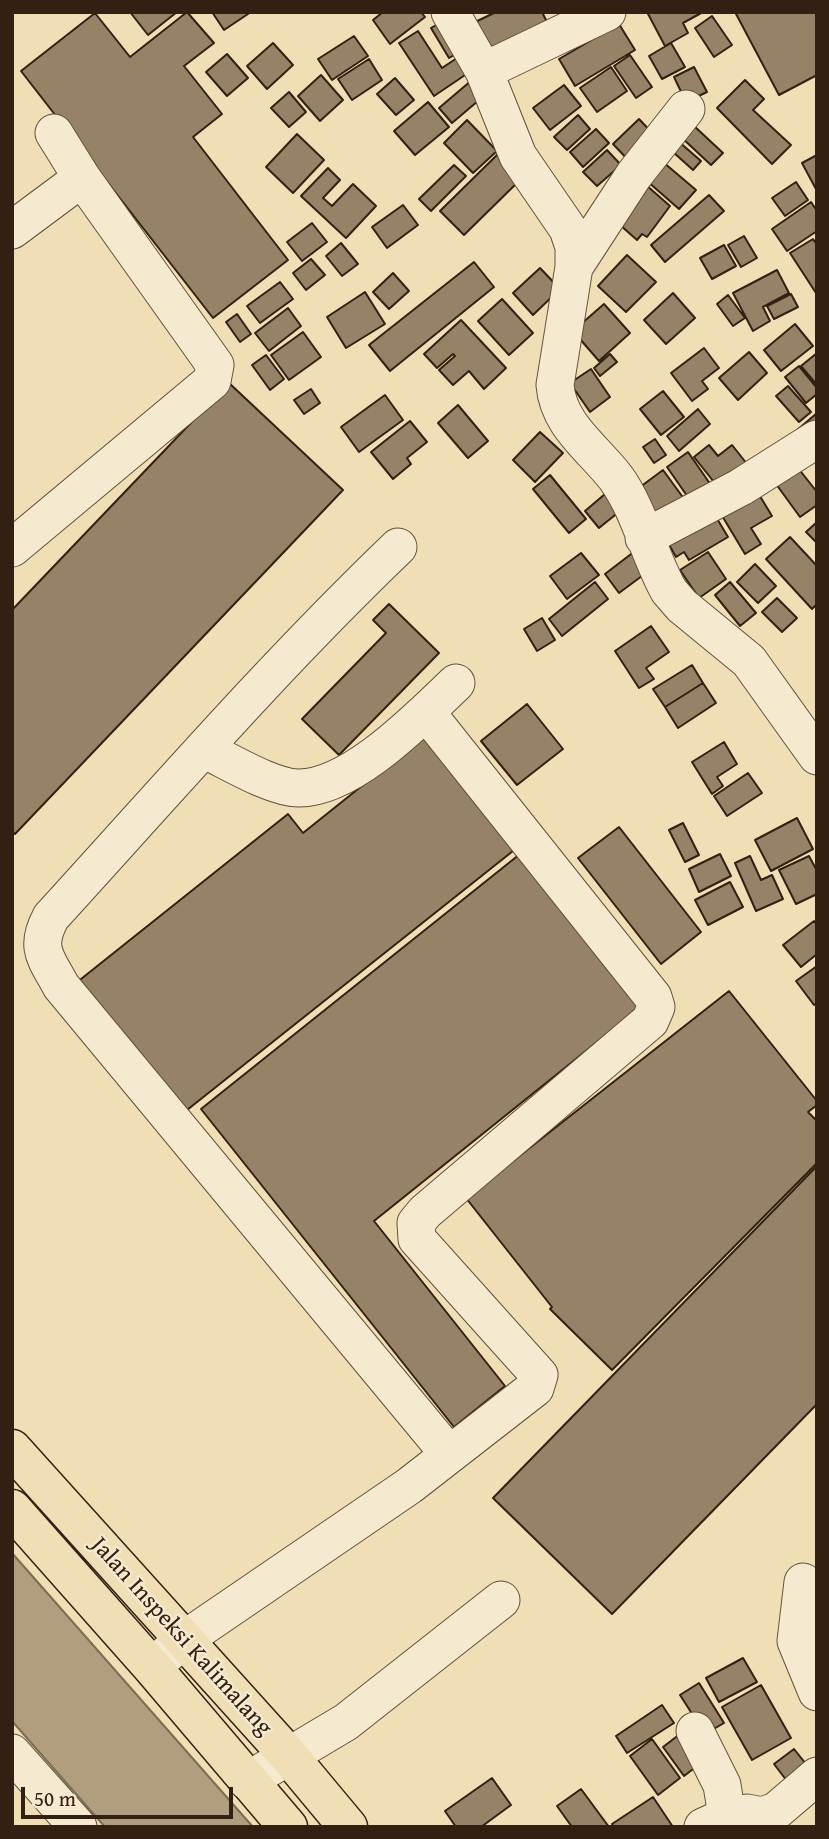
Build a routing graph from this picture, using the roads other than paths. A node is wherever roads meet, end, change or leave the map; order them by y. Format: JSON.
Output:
{"nodes":[{"id":1,"x":450,"y":12,"type":"edge"},
{"id":2,"x":607,"y":12,"type":"edge"},
{"id":3,"x":484,"y":71,"type":"junction"},
{"id":4,"x":686,"y":109,"type":"dead end"},
{"id":5,"x":54,"y":133,"type":"dead end"},
{"id":6,"x":82,"y":178,"type":"junction"},
{"id":7,"x":12,"y":230,"type":"edge"},
{"id":8,"x":574,"y":267,"type":"junction"},
{"id":9,"x":817,"y":439,"type":"edge"},
{"id":10,"x":18,"y":528,"type":"edge"},
{"id":11,"x":644,"y":538,"type":"junction"},
{"id":12,"x":398,"y":547,"type":"dead end"},
{"id":13,"x":456,"y":683,"type":"dead end"},
{"id":14,"x":425,"y":712,"type":"junction"},
{"id":15,"x":203,"y":750,"type":"junction"},
{"id":16,"x":817,"y":756,"type":"edge"},
{"id":17,"x":12,"y":1449,"type":"edge"},
{"id":18,"x":450,"y":1454,"type":"junction"},
{"id":19,"x":12,"y":1509,"type":"edge"},
{"id":20,"x":803,"y":1582,"type":"dead end"},
{"id":21,"x":500,"y":1600,"type":"dead end"},
{"id":22,"x":182,"y":1641,"type":"junction"},
{"id":23,"x":152,"y":1667,"type":"junction"},
{"id":24,"x":817,"y":1692,"type":"edge"},
{"id":25,"x":695,"y":1731,"type":"dead end"},
{"id":26,"x":12,"y":1753,"type":"edge"},
{"id":27,"x":288,"y":1755,"type":"junction"},
{"id":28,"x":817,"y":1776,"type":"edge"},
{"id":29,"x":247,"y":1781,"type":"junction"},
{"id":30,"x":739,"y":1822,"type":"edge"},
{"id":31,"x":78,"y":1827,"type":"edge"},
{"id":32,"x":288,"y":1827,"type":"edge"},
{"id":33,"x":348,"y":1827,"type":"edge"}],
"edges":[{"from":1,"to":3,"type":"street"},
{"from":2,"to":3,"type":"street"},
{"from":3,"to":8,"type":"street"},
{"from":4,"to":8,"type":"street"},
{"from":5,"to":6,"type":"street"},
{"from":6,"to":7,"type":"street"},
{"from":6,"to":10,"type":"street"},
{"from":8,"to":11,"type":"street"},
{"from":9,"to":11,"type":"street"},
{"from":11,"to":16,"type":"street"},
{"from":12,"to":15,"type":"street"},
{"from":13,"to":14,"type":"street"},
{"from":14,"to":15,"type":"street"},
{"from":14,"to":18,"type":"street"},
{"from":15,"to":18,"type":"street"},
{"from":17,"to":22,"type":"main road","name":"Jalan Inspeksi Kalimalang"},
{"from":18,"to":22,"type":"street"},
{"from":19,"to":23,"type":"main road","name":"Jalan Inspeksi Kalimalang"},
{"from":20,"to":24,"type":"street"},
{"from":21,"to":27,"type":"street"},
{"from":22,"to":23,"type":"street"},
{"from":22,"to":27,"type":"main road","name":"Jalan Inspeksi Kalimalang"},
{"from":23,"to":29,"type":"main road","name":"Jalan Inspeksi Kalimalang"},
{"from":25,"to":30,"type":"street"},
{"from":26,"to":31,"type":"street"},
{"from":27,"to":29,"type":"street"},
{"from":27,"to":33,"type":"main road","name":"Jalan Inspeksi Kalimalang"},
{"from":28,"to":30,"type":"street"},
{"from":29,"to":32,"type":"main road","name":"Jalan Inspeksi Kalimalang"}]}
